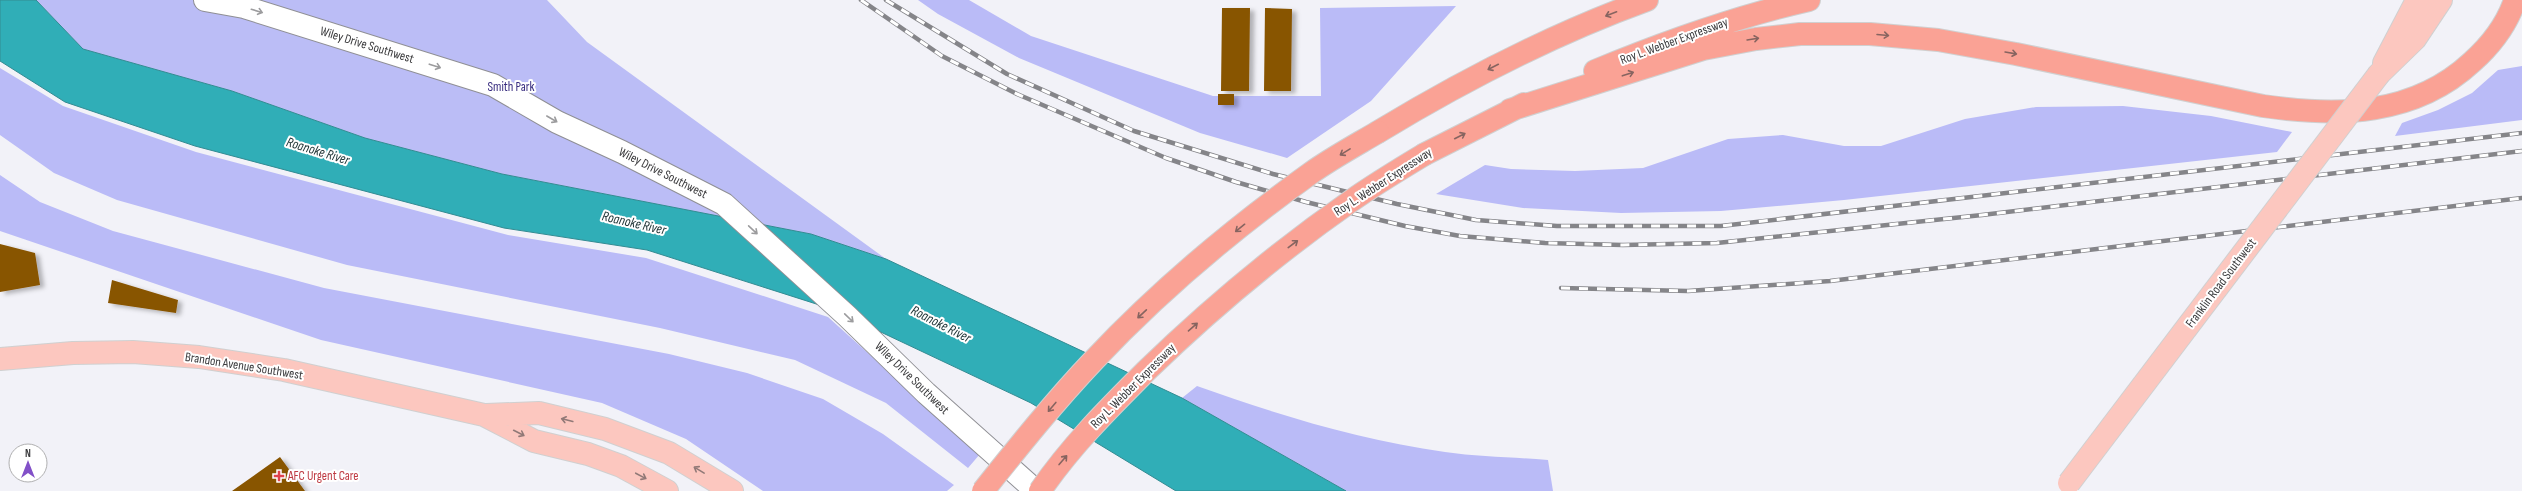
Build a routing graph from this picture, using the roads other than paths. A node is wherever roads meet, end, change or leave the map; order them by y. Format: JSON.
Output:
{"nodes":[{"id":1,"x":205,"y":0,"type":"edge"},
{"id":2,"x":1648,"y":0,"type":"edge"},
{"id":3,"x":1808,"y":0,"type":"edge"},
{"id":4,"x":2416,"y":0,"type":"edge"},
{"id":5,"x":2441,"y":0,"type":"edge"},
{"id":6,"x":2515,"y":0,"type":"edge"},
{"id":7,"x":2379,"y":74,"type":"junction"},
{"id":8,"x":1510,"y":110,"type":"junction"},
{"id":9,"x":0,"y":359,"type":"edge"},
{"id":10,"x":484,"y":415,"type":"junction"},
{"id":11,"x":2066,"y":487,"type":"edge"},
{"id":12,"x":667,"y":491,"type":"edge"},
{"id":13,"x":732,"y":491,"type":"edge"},
{"id":14,"x":983,"y":491,"type":"edge"},
{"id":15,"x":1036,"y":491,"type":"edge"},
{"id":16,"x":1040,"y":491,"type":"edge"}],
"edges":[{"from":1,"to":15,"type":"street","name":"Wiley Drive Southwest","one_way":true},
{"from":2,"to":14,"type":"highway","one_way":true,"bridge":true},
{"from":3,"to":8,"type":"highway","name":"Roy L. Webber Expressway"},
{"from":4,"to":7,"type":"main road","name":"Franklin Road Southwest"},
{"from":5,"to":7,"type":"main road","name":"Franklin Road Southwest"},
{"from":8,"to":6,"type":"highway","one_way":true},
{"from":7,"to":11,"type":"main road","name":"Franklin Road Southwest","bridge":true},
{"from":16,"to":8,"type":"highway","name":"Roy L. Webber Expressway","one_way":true,"bridge":true},
{"from":9,"to":10,"type":"main road","name":"Brandon Avenue Southwest"},
{"from":10,"to":12,"type":"main road","name":"Brandon Avenue Southwest","one_way":true},
{"from":13,"to":10,"type":"main road","name":"Brandon Avenue Southwest","one_way":true}]}
